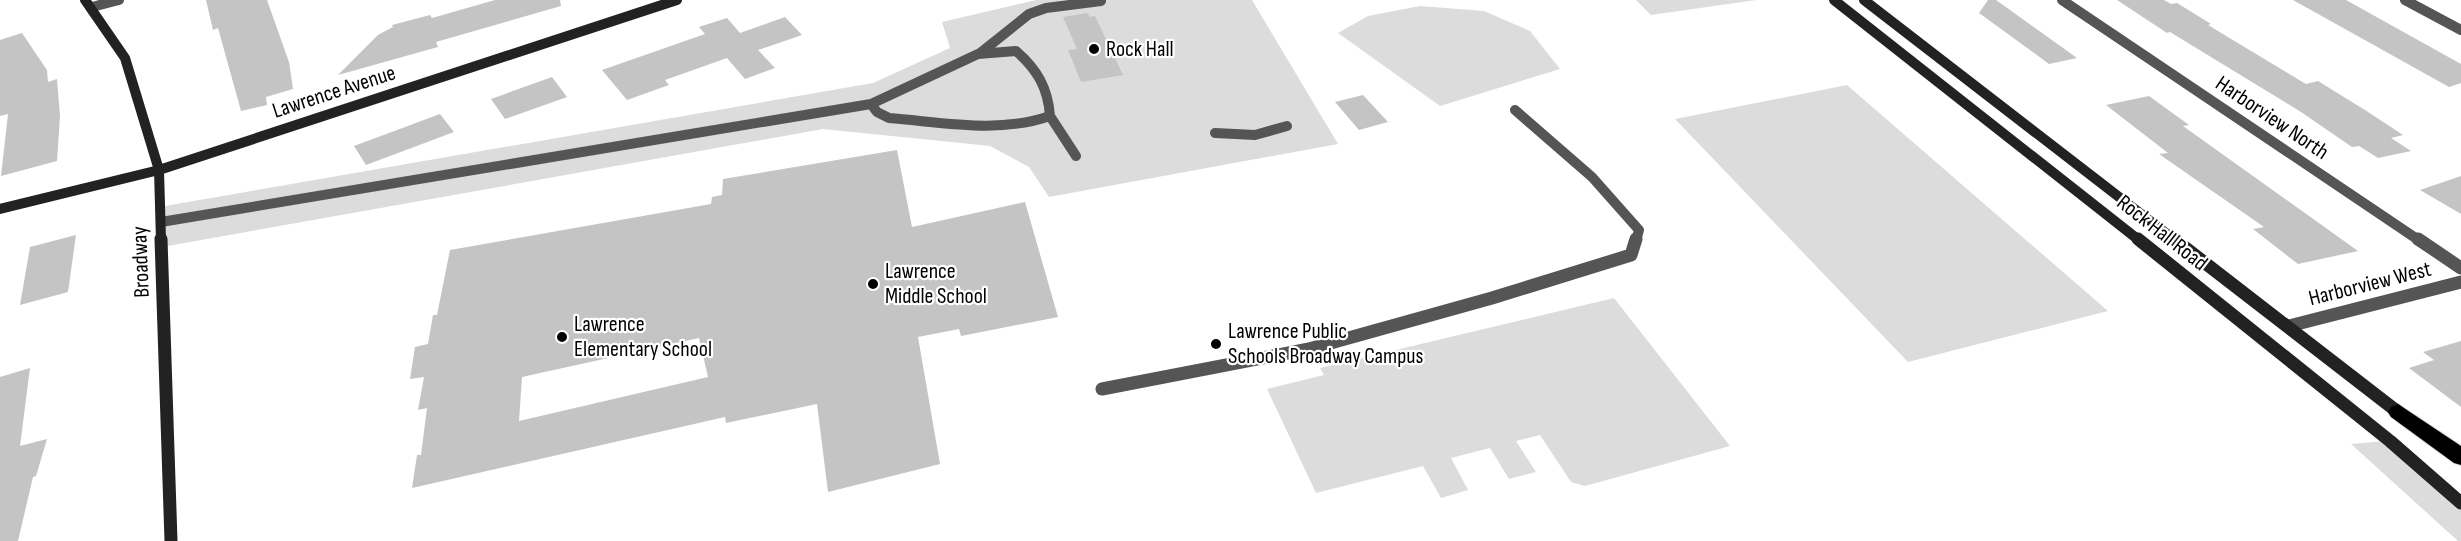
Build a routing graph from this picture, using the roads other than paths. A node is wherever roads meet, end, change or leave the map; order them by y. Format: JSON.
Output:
{"nodes":[{"id":1,"x":119,"y":0,"type":"edge"},
{"id":2,"x":677,"y":0,"type":"edge"},
{"id":3,"x":1834,"y":0,"type":"edge"},
{"id":4,"x":1864,"y":0,"type":"edge"},
{"id":5,"x":2062,"y":0,"type":"edge"},
{"id":6,"x":2405,"y":0,"type":"edge"},
{"id":7,"x":1101,"y":1,"type":"edge"},
{"id":8,"x":89,"y":3,"type":"edge"},
{"id":9,"x":2461,"y":30,"type":"edge"},
{"id":10,"x":978,"y":54,"type":"junction"},
{"id":11,"x":1952,"y":68,"type":"junction"},
{"id":12,"x":1926,"y":73,"type":"junction"},
{"id":13,"x":871,"y":104,"type":"junction"},
{"id":14,"x":1515,"y":110,"type":"dead end"},
{"id":15,"x":1050,"y":116,"type":"junction"},
{"id":16,"x":1287,"y":126,"type":"dead end"},
{"id":17,"x":1215,"y":133,"type":"dead end"},
{"id":18,"x":1076,"y":156,"type":"dead end"},
{"id":19,"x":159,"y":170,"type":"junction"},
{"id":20,"x":0,"y":209,"type":"edge"},
{"id":21,"x":160,"y":222,"type":"junction"},
{"id":22,"x":2461,"y":268,"type":"edge"},
{"id":23,"x":2461,"y":282,"type":"edge"},
{"id":24,"x":2289,"y":326,"type":"junction"},
{"id":25,"x":1102,"y":389,"type":"dead end"},
{"id":26,"x":2398,"y":412,"type":"junction"},
{"id":27,"x":2461,"y":457,"type":"edge"},
{"id":28,"x":2461,"y":466,"type":"edge"},
{"id":29,"x":2461,"y":503,"type":"edge"},
{"id":30,"x":171,"y":541,"type":"edge"}],
"edges":[{"from":1,"to":8,"type":"street"},
{"from":2,"to":19,"type":"main road","name":"Lawrence Avenue"},
{"from":3,"to":12,"type":"main road","name":"Rock Hall Road"},
{"from":4,"to":11,"type":"main road","name":"Rock Hall Road"},
{"from":5,"to":22,"type":"street","name":"Harborview North"},
{"from":6,"to":9,"type":"street"},
{"from":7,"to":10,"type":"street"},
{"from":8,"to":19,"type":"main road","name":"Broadway"},
{"from":10,"to":13,"type":"street"},
{"from":10,"to":15,"type":"street"},
{"from":11,"to":12,"type":"main road"},
{"from":11,"to":24,"type":"main road","name":"Rock Hall Road"},
{"from":12,"to":29,"type":"main road","name":"Rock Hall Road"},
{"from":13,"to":15,"type":"street"},
{"from":13,"to":21,"type":"street"},
{"from":14,"to":25,"type":"street"},
{"from":15,"to":18,"type":"street"},
{"from":16,"to":17,"type":"street"},
{"from":19,"to":20,"type":"main road","name":"Lawrence Avenue"},
{"from":19,"to":21,"type":"main road","name":"Broadway"},
{"from":21,"to":30,"type":"main road","name":"Broadway"},
{"from":23,"to":24,"type":"street","name":"Harborview West"},
{"from":24,"to":26,"type":"main road","name":"Rock Hall Road"},
{"from":26,"to":27,"type":"highway"},
{"from":26,"to":28,"type":"main road","name":"Rock Hall Road"}]}
